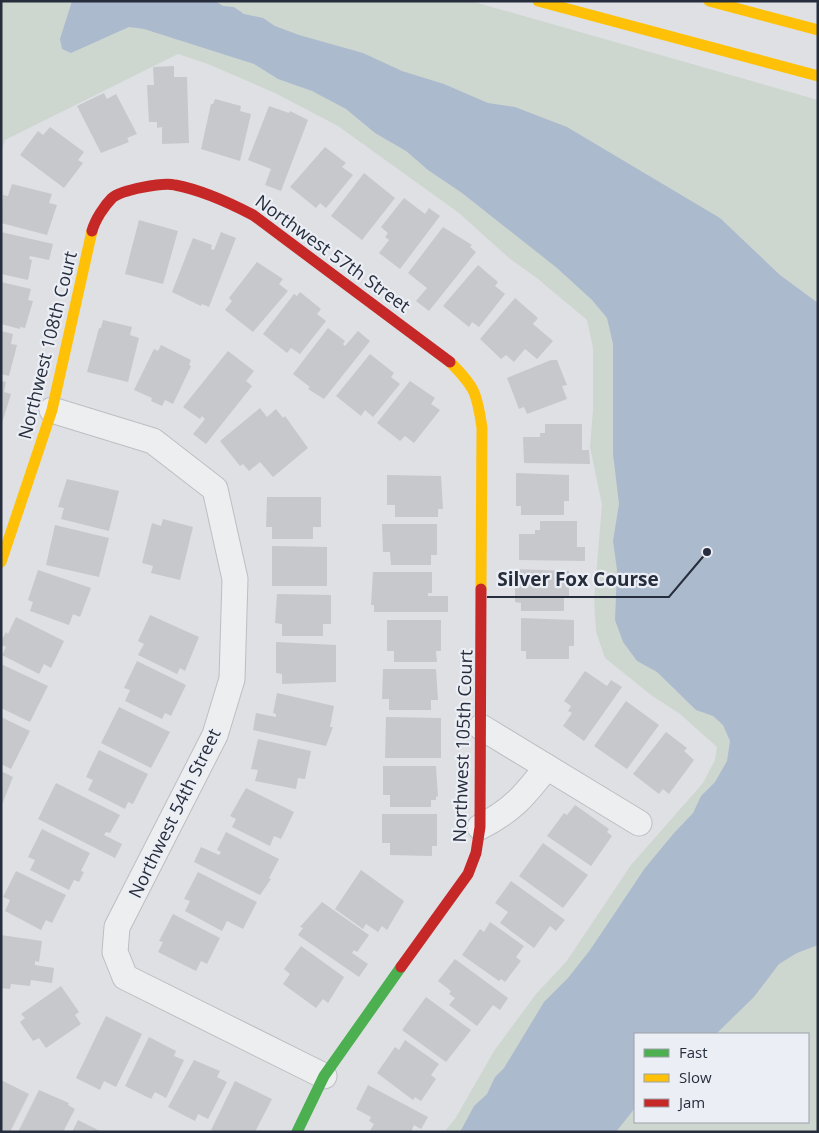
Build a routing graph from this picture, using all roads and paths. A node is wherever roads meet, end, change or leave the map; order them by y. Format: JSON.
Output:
{"nodes":[{"id":1,"x":538,"y":1,"type":"edge"},
{"id":2,"x":710,"y":1,"type":"edge"},
{"id":3,"x":818,"y":30,"type":"edge"},
{"id":4,"x":818,"y":76,"type":"edge"},
{"id":5,"x":113,"y":197,"type":"joint"},
{"id":6,"x":52,"y":410,"type":"junction"},
{"id":7,"x":482,"y":428,"type":"joint"},
{"id":8,"x":1,"y":562,"type":"edge"},
{"id":9,"x":481,"y":727,"type":"junction"},
{"id":10,"x":547,"y":767,"type":"junction"},
{"id":11,"x":639,"y":823,"type":"dead end"},
{"id":12,"x":480,"y":827,"type":"junction"},
{"id":13,"x":324,"y":1076,"type":"junction"},
{"id":14,"x":297,"y":1132,"type":"edge"}],
"edges":[{"from":1,"to":4,"type":"street"},
{"from":2,"to":3,"type":"street"},
{"from":5,"to":6,"type":"street","name":"Northwest 108th Court"},
{"from":5,"to":7,"type":"street","name":"Northwest 57th Street"},
{"from":6,"to":8,"type":"street","name":"Northwest 108th Court"},
{"from":6,"to":13,"type":"street","name":"Northwest 54th Street"},
{"from":7,"to":9,"type":"street","name":"Northwest 105th Court"},
{"from":9,"to":10,"type":"street"},
{"from":9,"to":12,"type":"street","name":"Northwest 105th Court"},
{"from":10,"to":11,"type":"street"},
{"from":10,"to":12,"type":"street"},
{"from":12,"to":13,"type":"street","name":"Northwest 105th Court"},
{"from":13,"to":14,"type":"street","name":"Northwest 105th Court"}]}
